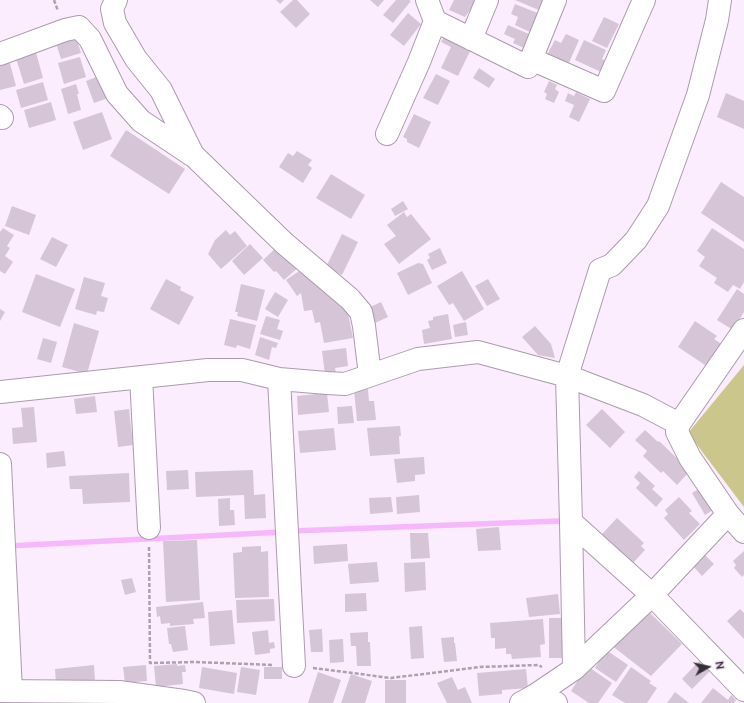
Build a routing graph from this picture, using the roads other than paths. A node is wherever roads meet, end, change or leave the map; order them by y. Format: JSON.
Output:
{"nodes":[{"id":1,"x":116,"y":0,"type":"edge"},
{"id":2,"x":427,"y":0,"type":"edge"},
{"id":3,"x":487,"y":0,"type":"edge"},
{"id":4,"x":556,"y":0,"type":"edge"},
{"id":5,"x":644,"y":0,"type":"edge"},
{"id":6,"x":720,"y":0,"type":"edge"},
{"id":7,"x":435,"y":21,"type":"junction"},
{"id":8,"x":471,"y":39,"type":"junction"},
{"id":9,"x":0,"y":54,"type":"edge"},
{"id":10,"x":531,"y":59,"type":"junction"},
{"id":11,"x":386,"y":134,"type":"dead end"},
{"id":12,"x":193,"y":155,"type":"junction"},
{"id":13,"x":744,"y":330,"type":"edge"},
{"id":14,"x":370,"y":375,"type":"junction"},
{"id":15,"x":567,"y":376,"type":"junction"},
{"id":16,"x":141,"y":377,"type":"junction"},
{"id":17,"x":279,"y":379,"type":"junction"},
{"id":18,"x":0,"y":392,"type":"edge"},
{"id":19,"x":681,"y":422,"type":"junction"},
{"id":20,"x":0,"y":464,"type":"edge"},
{"id":21,"x":728,"y":514,"type":"junction"},
{"id":22,"x":571,"y":522,"type":"junction"},
{"id":23,"x":149,"y":528,"type":"dead end"},
{"id":24,"x":744,"y":532,"type":"edge"},
{"id":25,"x":652,"y":595,"type":"junction"},
{"id":26,"x":294,"y":666,"type":"dead end"},
{"id":27,"x":574,"y":668,"type":"junction"},
{"id":28,"x":744,"y":690,"type":"edge"},
{"id":29,"x":5,"y":691,"type":"edge"},
{"id":30,"x":530,"y":701,"type":"edge"},
{"id":31,"x":194,"y":703,"type":"edge"},
{"id":32,"x":556,"y":703,"type":"edge"}],
"edges":[{"from":1,"to":12,"type":"street"},
{"from":2,"to":7,"type":"street"},
{"from":3,"to":8,"type":"street"},
{"from":4,"to":10,"type":"street"},
{"from":5,"to":10,"type":"street"},
{"from":6,"to":15,"type":"street"},
{"from":7,"to":8,"type":"street"},
{"from":7,"to":11,"type":"street"},
{"from":8,"to":10,"type":"street"},
{"from":9,"to":12,"type":"street"},
{"from":12,"to":14,"type":"street"},
{"from":13,"to":19,"type":"street"},
{"from":14,"to":15,"type":"street"},
{"from":14,"to":17,"type":"street"},
{"from":15,"to":19,"type":"street"},
{"from":15,"to":22,"type":"street"},
{"from":16,"to":17,"type":"street"},
{"from":16,"to":18,"type":"street"},
{"from":16,"to":23,"type":"street"},
{"from":17,"to":26,"type":"street"},
{"from":19,"to":21,"type":"street"},
{"from":20,"to":29,"type":"street"},
{"from":21,"to":24,"type":"street"},
{"from":21,"to":25,"type":"street"},
{"from":22,"to":25,"type":"street"},
{"from":22,"to":27,"type":"street"},
{"from":25,"to":27,"type":"street"},
{"from":25,"to":28,"type":"street"},
{"from":27,"to":30,"type":"street"},
{"from":29,"to":31,"type":"street"},
{"from":30,"to":32,"type":"street"}]}
